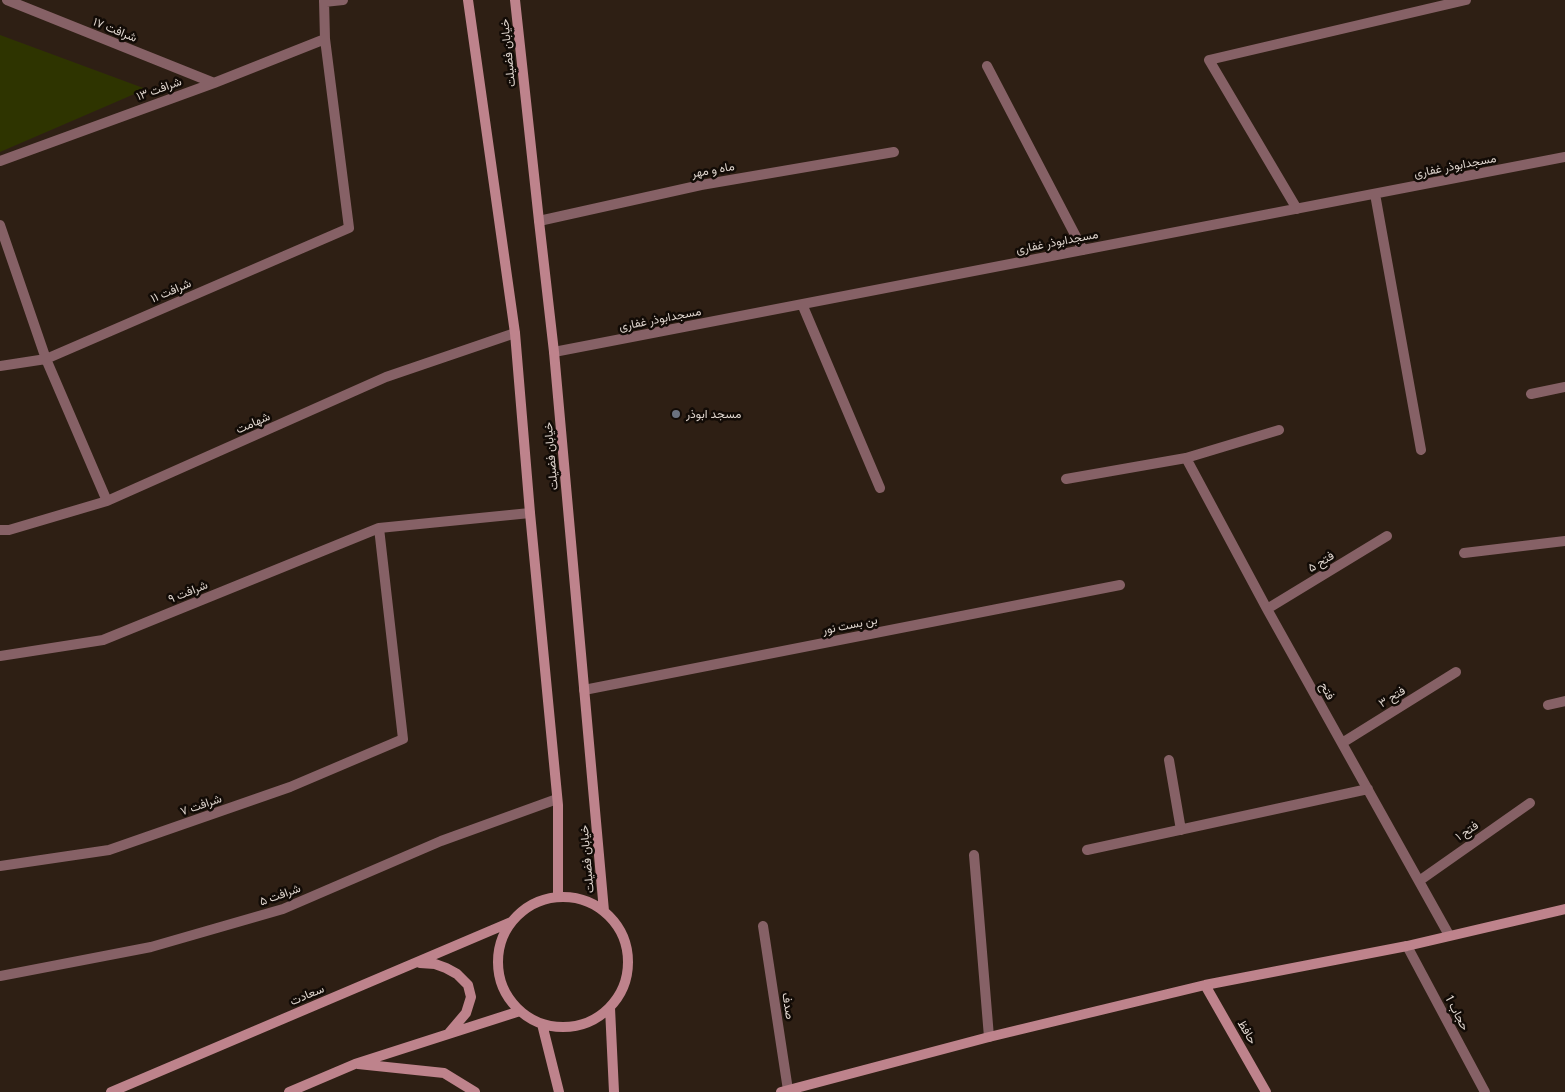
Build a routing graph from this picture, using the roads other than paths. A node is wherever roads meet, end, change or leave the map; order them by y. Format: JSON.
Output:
{"nodes":[{"id":1,"x":6,"y":0,"type":"edge"},
{"id":2,"x":343,"y":0,"type":"edge"},
{"id":3,"x":468,"y":0,"type":"edge"},
{"id":4,"x":515,"y":0,"type":"edge"},
{"id":5,"x":1466,"y":0,"type":"edge"},
{"id":6,"x":324,"y":1,"type":"edge"},
{"id":7,"x":325,"y":39,"type":"junction"},
{"id":8,"x":987,"y":66,"type":"dead end"},
{"id":9,"x":214,"y":83,"type":"junction"},
{"id":10,"x":894,"y":152,"type":"dead end"},
{"id":11,"x":1565,"y":157,"type":"edge"},
{"id":12,"x":0,"y":161,"type":"edge"},
{"id":13,"x":1375,"y":194,"type":"junction"},
{"id":14,"x":1297,"y":209,"type":"junction"},
{"id":15,"x":538,"y":221,"type":"junction"},
{"id":16,"x":0,"y":225,"type":"edge"},
{"id":17,"x":1083,"y":250,"type":"junction"},
{"id":18,"x":802,"y":304,"type":"junction"},
{"id":19,"x":514,"y":333,"type":"junction"},
{"id":20,"x":554,"y":352,"type":"junction"},
{"id":21,"x":46,"y":359,"type":"junction"},
{"id":22,"x":0,"y":366,"type":"edge"},
{"id":23,"x":1565,"y":387,"type":"edge"},
{"id":24,"x":1531,"y":394,"type":"dead end"},
{"id":25,"x":1279,"y":430,"type":"dead end"},
{"id":26,"x":1421,"y":450,"type":"dead end"},
{"id":27,"x":1186,"y":458,"type":"junction"},
{"id":28,"x":1066,"y":479,"type":"dead end"},
{"id":29,"x":880,"y":488,"type":"dead end"},
{"id":30,"x":107,"y":501,"type":"junction"},
{"id":31,"x":530,"y":513,"type":"junction"},
{"id":32,"x":379,"y":528,"type":"junction"},
{"id":33,"x":0,"y":530,"type":"edge"},
{"id":34,"x":1387,"y":536,"type":"dead end"},
{"id":35,"x":1565,"y":541,"type":"edge"},
{"id":36,"x":1464,"y":553,"type":"dead end"},
{"id":37,"x":1120,"y":585,"type":"dead end"},
{"id":38,"x":1268,"y":609,"type":"junction"},
{"id":39,"x":0,"y":656,"type":"edge"},
{"id":40,"x":1456,"y":672,"type":"dead end"},
{"id":41,"x":584,"y":690,"type":"junction"},
{"id":42,"x":1565,"y":701,"type":"edge"},
{"id":43,"x":1548,"y":705,"type":"dead end"},
{"id":44,"x":1342,"y":743,"type":"junction"},
{"id":45,"x":1169,"y":760,"type":"dead end"},
{"id":46,"x":1368,"y":789,"type":"junction"},
{"id":47,"x":557,"y":799,"type":"junction"},
{"id":48,"x":1530,"y":802,"type":"dead end"},
{"id":49,"x":1181,"y":830,"type":"junction"},
{"id":50,"x":1087,"y":850,"type":"dead end"},
{"id":51,"x":974,"y":855,"type":"dead end"},
{"id":52,"x":0,"y":866,"type":"edge"},
{"id":53,"x":1419,"y":881,"type":"junction"},
{"id":54,"x":558,"y":897,"type":"junction"},
{"id":55,"x":1565,"y":909,"type":"edge"},
{"id":56,"x":604,"y":910,"type":"junction"},
{"id":57,"x":511,"y":922,"type":"junction"},
{"id":58,"x":763,"y":926,"type":"dead end"},
{"id":59,"x":1449,"y":935,"type":"junction"},
{"id":60,"x":1406,"y":946,"type":"junction"},
{"id":61,"x":417,"y":962,"type":"junction"},
{"id":62,"x":0,"y":976,"type":"edge"},
{"id":63,"x":1205,"y":985,"type":"junction"},
{"id":64,"x":610,"y":1008,"type":"junction"},
{"id":65,"x":520,"y":1011,"type":"junction"},
{"id":66,"x":542,"y":1024,"type":"junction"},
{"id":67,"x":448,"y":1034,"type":"junction"},
{"id":68,"x":989,"y":1037,"type":"junction"},
{"id":69,"x":355,"y":1064,"type":"junction"},
{"id":70,"x":784,"y":1091,"type":"edge"},
{"id":71,"x":112,"y":1092,"type":"edge"},
{"id":72,"x":289,"y":1092,"type":"edge"},
{"id":73,"x":475,"y":1092,"type":"edge"},
{"id":74,"x":559,"y":1092,"type":"edge"},
{"id":75,"x":614,"y":1092,"type":"edge"},
{"id":76,"x":1266,"y":1092,"type":"edge"},
{"id":77,"x":1485,"y":1092,"type":"edge"}],
"edges":[{"from":1,"to":9,"type":"street","name":"شرافت ۱۷"},
{"from":2,"to":6,"type":"street"},
{"from":3,"to":19,"type":"main road","name":"خیابان فضیلت"},
{"from":4,"to":15,"type":"main road","name":"خیابان فضیلت"},
{"from":5,"to":14,"type":"street"},
{"from":6,"to":7,"type":"street"},
{"from":7,"to":9,"type":"street","name":"شرافت ۱۳"},
{"from":7,"to":21,"type":"street","name":"شرافت ۱۱"},
{"from":8,"to":17,"type":"street"},
{"from":9,"to":12,"type":"street","name":"شرافت ۱۳"},
{"from":10,"to":15,"type":"street","name":"ماه و مهر"},
{"from":11,"to":13,"type":"street","name":"مسجدابوذر غفاری"},
{"from":13,"to":14,"type":"street","name":"مسجدابوذر غفاری"},
{"from":13,"to":26,"type":"street"},
{"from":14,"to":17,"type":"street","name":"مسجدابوذر غفاری"},
{"from":15,"to":20,"type":"main road","name":"خیابان فضیلت"},
{"from":16,"to":21,"type":"street"},
{"from":17,"to":18,"type":"street","name":"مسجدابوذر غفاری"},
{"from":18,"to":20,"type":"street","name":"مسجدابوذر غفاری"},
{"from":18,"to":29,"type":"street"},
{"from":19,"to":30,"type":"street","name":"شهامت"},
{"from":19,"to":31,"type":"main road","name":"خیابان فضیلت"},
{"from":20,"to":41,"type":"main road","name":"خیابان فضیلت"},
{"from":21,"to":22,"type":"street","name":"شرافت ۱۱"},
{"from":21,"to":30,"type":"street"},
{"from":23,"to":24,"type":"street"},
{"from":25,"to":27,"type":"street"},
{"from":27,"to":28,"type":"street"},
{"from":27,"to":38,"type":"street","name":"فتح"},
{"from":30,"to":33,"type":"street","name":"شهامت"},
{"from":31,"to":32,"type":"street","name":"شرافت ۹"},
{"from":31,"to":47,"type":"main road","name":"خیابان فضیلت"},
{"from":32,"to":39,"type":"street","name":"شرافت ۹"},
{"from":32,"to":52,"type":"street","name":"شرافت ۷"},
{"from":34,"to":38,"type":"street","name":"فتح ۵"},
{"from":35,"to":36,"type":"street"},
{"from":37,"to":41,"type":"street","name":"بن بست نور"},
{"from":38,"to":44,"type":"street","name":"فتح"},
{"from":40,"to":44,"type":"street","name":"فتح ۳"},
{"from":41,"to":56,"type":"main road","name":"خیابان فضیلت"},
{"from":42,"to":43,"type":"street"},
{"from":44,"to":46,"type":"street","name":"فتح"},
{"from":45,"to":49,"type":"street"},
{"from":46,"to":49,"type":"street"},
{"from":46,"to":53,"type":"street","name":"فتح"},
{"from":47,"to":54,"type":"main road","name":"خیابان فضیلت"},
{"from":47,"to":62,"type":"street","name":"شرافت ۵"},
{"from":48,"to":53,"type":"street","name":"فتح ۱"},
{"from":49,"to":50,"type":"street"},
{"from":51,"to":68,"type":"street"},
{"from":53,"to":59,"type":"street","name":"فتح"},
{"from":54,"to":56,"type":"main road"},
{"from":54,"to":57,"type":"main road"},
{"from":55,"to":59,"type":"main road"},
{"from":56,"to":64,"type":"main road"},
{"from":57,"to":61,"type":"main road","name":"سعادت"},
{"from":57,"to":65,"type":"main road"},
{"from":58,"to":70,"type":"street","name":"صدف"},
{"from":59,"to":60,"type":"main road"},
{"from":60,"to":63,"type":"main road"},
{"from":60,"to":77,"type":"street","name":"حجاب 1"},
{"from":61,"to":67,"type":"main road"},
{"from":61,"to":71,"type":"main road","name":"سعادت"},
{"from":63,"to":68,"type":"main road"},
{"from":63,"to":76,"type":"main road","name":"حافظ"},
{"from":64,"to":66,"type":"main road"},
{"from":64,"to":75,"type":"main road"},
{"from":65,"to":66,"type":"main road"},
{"from":65,"to":67,"type":"main road"},
{"from":66,"to":74,"type":"main road"},
{"from":67,"to":69,"type":"main road"},
{"from":68,"to":70,"type":"main road"},
{"from":69,"to":72,"type":"main road"},
{"from":69,"to":73,"type":"main road"}]}
